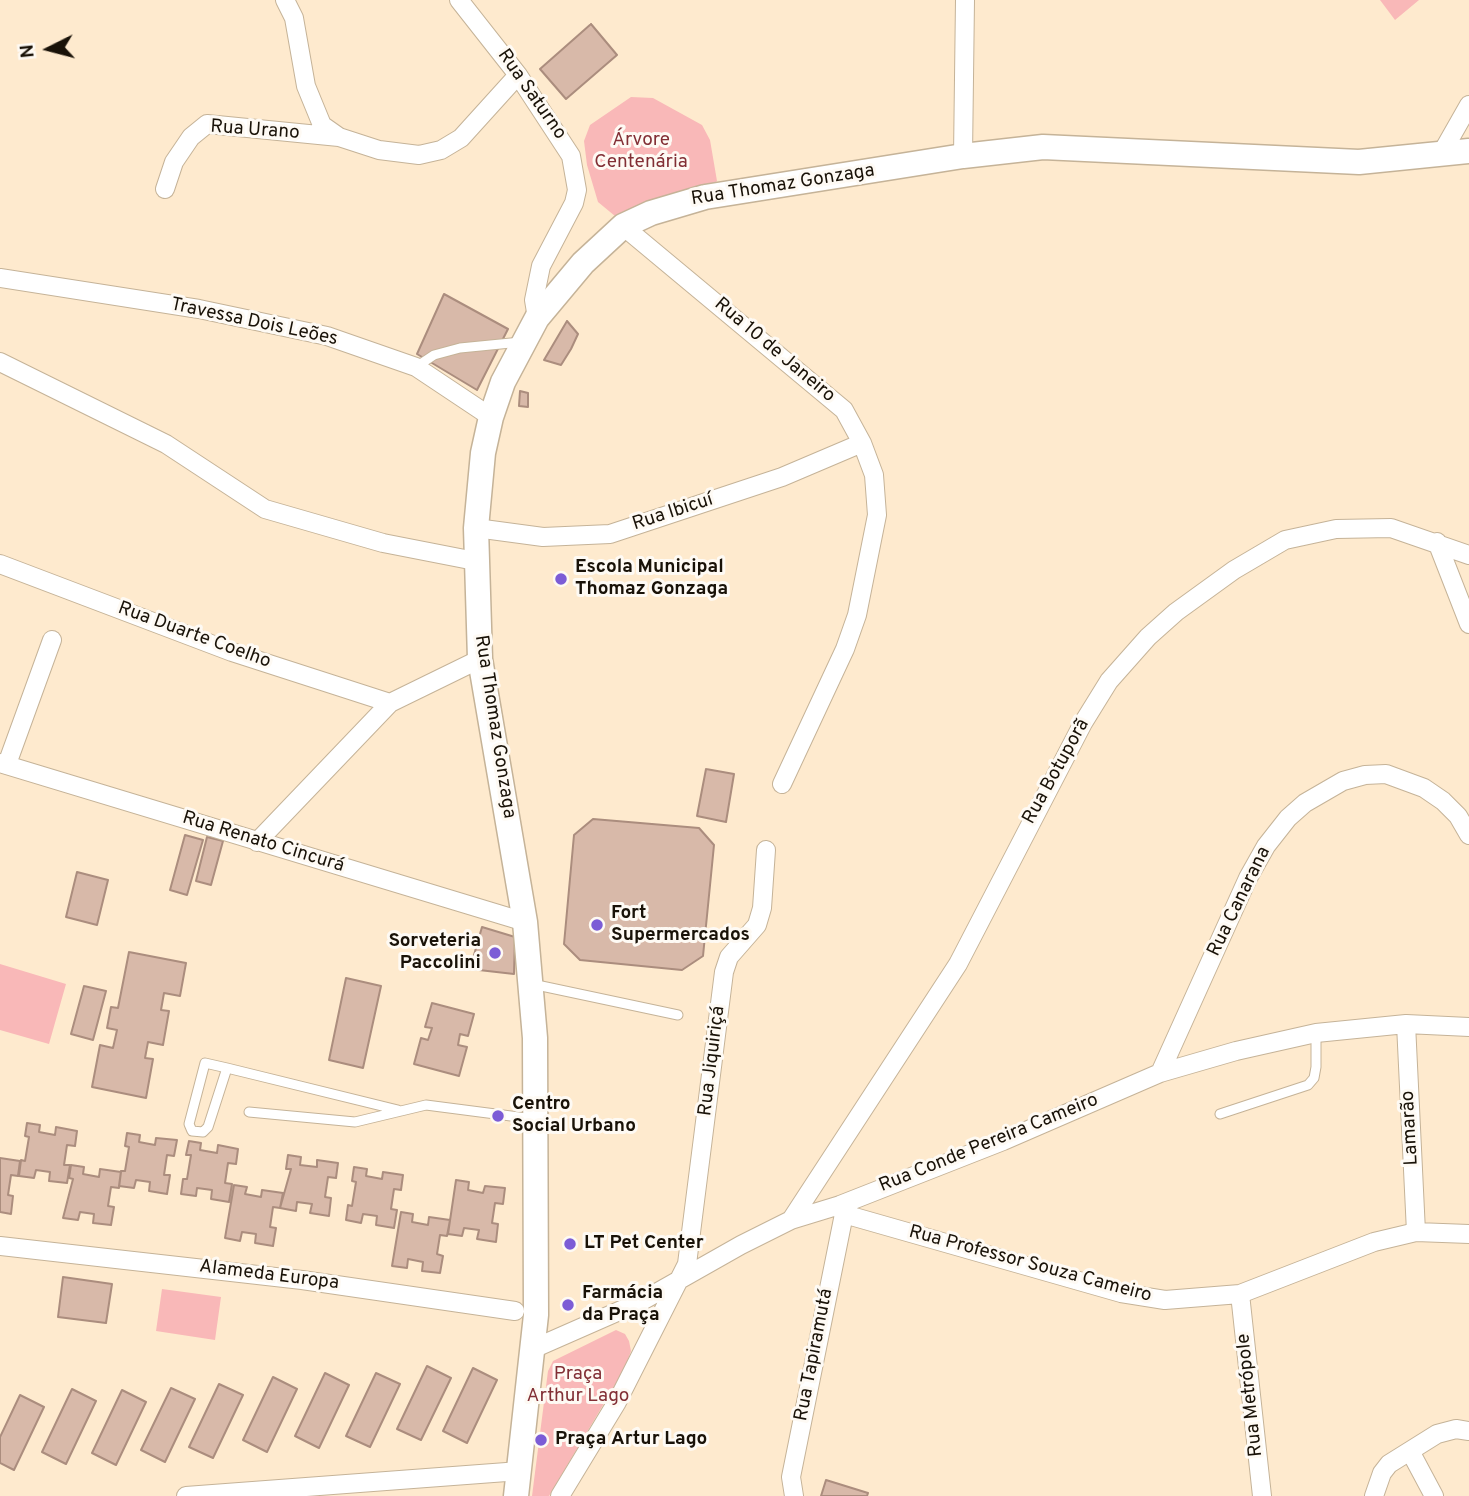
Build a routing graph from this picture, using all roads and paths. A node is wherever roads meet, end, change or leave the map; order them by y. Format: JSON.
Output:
{"nodes":[{"id":1,"x":285,"y":0,"type":"edge"},
{"id":2,"x":965,"y":0,"type":"edge"},
{"id":3,"x":469,"y":3,"type":"edge"},
{"id":4,"x":518,"y":75,"type":"junction"},
{"id":5,"x":1469,"y":105,"type":"edge"},
{"id":6,"x":339,"y":137,"type":"junction"},
{"id":7,"x":1469,"y":151,"type":"edge"},
{"id":8,"x":963,"y":156,"type":"junction"},
{"id":9,"x":1440,"y":156,"type":"junction"},
{"id":10,"x":165,"y":189,"type":"dead end"},
{"id":11,"x":624,"y":226,"type":"junction"},
{"id":12,"x":0,"y":278,"type":"edge"},
{"id":13,"x":537,"y":318,"type":"junction"},
{"id":14,"x":522,"y":342,"type":"junction"},
{"id":15,"x":0,"y":362,"type":"edge"},
{"id":16,"x":416,"y":367,"type":"junction"},
{"id":17,"x":491,"y":417,"type":"junction"},
{"id":18,"x":862,"y":443,"type":"junction"},
{"id":19,"x":476,"y":528,"type":"junction"},
{"id":20,"x":1437,"y":542,"type":"junction"},
{"id":21,"x":1469,"y":555,"type":"edge"},
{"id":22,"x":475,"y":561,"type":"junction"},
{"id":23,"x":0,"y":564,"type":"edge"},
{"id":24,"x":1469,"y":624,"type":"edge"},
{"id":25,"x":52,"y":640,"type":"dead end"},
{"id":26,"x":480,"y":659,"type":"junction"},
{"id":27,"x":390,"y":703,"type":"junction"},
{"id":28,"x":4,"y":764,"type":"edge"},
{"id":29,"x":782,"y":784,"type":"dead end"},
{"id":30,"x":1469,"y":835,"type":"edge"},
{"id":31,"x":257,"y":842,"type":"junction"},
{"id":32,"x":766,"y":850,"type":"dead end"},
{"id":33,"x":526,"y":922,"type":"junction"},
{"id":34,"x":531,"y":983,"type":"junction"},
{"id":35,"x":678,"y":1016,"type":"dead end"},
{"id":36,"x":1406,"y":1024,"type":"junction"},
{"id":37,"x":1469,"y":1027,"type":"edge"},
{"id":38,"x":1315,"y":1032,"type":"junction"},
{"id":39,"x":227,"y":1068,"type":"junction"},
{"id":40,"x":1160,"y":1073,"type":"junction"},
{"id":41,"x":398,"y":1110,"type":"junction"},
{"id":42,"x":249,"y":1112,"type":"dead end"},
{"id":43,"x":1220,"y":1114,"type":"dead end"},
{"id":44,"x":537,"y":1119,"type":"junction"},
{"id":45,"x":842,"y":1210,"type":"junction"},
{"id":46,"x":791,"y":1220,"type":"junction"},
{"id":47,"x":1416,"y":1232,"type":"junction"},
{"id":48,"x":1469,"y":1234,"type":"edge"},
{"id":49,"x":0,"y":1246,"type":"edge"},
{"id":50,"x":680,"y":1281,"type":"junction"},
{"id":51,"x":1240,"y":1294,"type":"junction"},
{"id":52,"x":526,"y":1313,"type":"junction"},
{"id":53,"x":534,"y":1349,"type":"junction"},
{"id":54,"x":1469,"y":1431,"type":"edge"},
{"id":55,"x":1410,"y":1451,"type":"junction"},
{"id":56,"x":520,"y":1471,"type":"junction"},
{"id":57,"x":186,"y":1496,"type":"edge"},
{"id":58,"x":516,"y":1496,"type":"edge"},
{"id":59,"x":560,"y":1496,"type":"edge"},
{"id":60,"x":794,"y":1496,"type":"edge"},
{"id":61,"x":1262,"y":1496,"type":"edge"},
{"id":62,"x":1374,"y":1496,"type":"edge"},
{"id":63,"x":1434,"y":1496,"type":"edge"}],
"edges":[{"from":1,"to":6,"type":"street","name":"Rua Urano"},
{"from":2,"to":8,"type":"street"},
{"from":3,"to":4,"type":"street","name":"Rua Saturno"},
{"from":4,"to":6,"type":"street","name":"Rua Urano"},
{"from":4,"to":13,"type":"street","name":"Rua Saturno"},
{"from":5,"to":9,"type":"street"},
{"from":6,"to":10,"type":"street","name":"Rua Urano"},
{"from":7,"to":9,"type":"main road","name":"Rua Thomaz Gonzaga"},
{"from":8,"to":9,"type":"main road","name":"Rua Thomaz Gonzaga"},
{"from":8,"to":11,"type":"main road","name":"Rua Thomaz Gonzaga"},
{"from":11,"to":13,"type":"main road","name":"Rua Thomaz Gonzaga"},
{"from":11,"to":18,"type":"street","name":"Rua 10 de Janeiro"},
{"from":12,"to":16,"type":"street","name":"Travessa Dois Leões"},
{"from":13,"to":14,"type":"main road","name":"Rua Thomaz Gonzaga"},
{"from":14,"to":16,"type":"lane"},
{"from":14,"to":17,"type":"main road","name":"Rua Thomaz Gonzaga"},
{"from":15,"to":22,"type":"street"},
{"from":16,"to":17,"type":"street","name":"Travessa Dois Leões"},
{"from":17,"to":19,"type":"main road","name":"Rua Thomaz Gonzaga"},
{"from":18,"to":19,"type":"street","name":"Rua Ibicuí"},
{"from":18,"to":29,"type":"street","name":"Rua 10 de Janeiro"},
{"from":19,"to":22,"type":"main road","name":"Rua Thomaz Gonzaga"},
{"from":20,"to":21,"type":"street","name":"Rua Botuporã"},
{"from":20,"to":24,"type":"street"},
{"from":20,"to":46,"type":"street","name":"Rua Botuporã"},
{"from":22,"to":26,"type":"main road","name":"Rua Thomaz Gonzaga"},
{"from":23,"to":27,"type":"street","name":"Rua Duarte Coelho"},
{"from":25,"to":28,"type":"street"},
{"from":26,"to":27,"type":"street"},
{"from":26,"to":33,"type":"main road","name":"Rua Thomaz Gonzaga"},
{"from":27,"to":31,"type":"street"},
{"from":28,"to":31,"type":"street","name":"Rua Renato Cincurá"},
{"from":30,"to":40,"type":"street","name":"Rua Canarana"},
{"from":31,"to":33,"type":"street","name":"Rua Renato Cincurá"},
{"from":32,"to":50,"type":"street","name":"Rua Jiquiriçá"},
{"from":33,"to":34,"type":"main road","name":"Rua Thomaz Gonzaga"},
{"from":34,"to":35,"type":"lane"},
{"from":34,"to":44,"type":"main road","name":"Rua Thomaz Gonzaga"},
{"from":36,"to":37,"type":"street","name":"Rua Conde Pereira Cameiro"},
{"from":36,"to":38,"type":"street","name":"Rua Conde Pereira Cameiro"},
{"from":36,"to":47,"type":"street","name":"Lamarão"},
{"from":38,"to":40,"type":"street","name":"Rua Conde Pereira Cameiro"},
{"from":38,"to":43,"type":"lane"},
{"from":39,"to":39,"type":"lane"},
{"from":39,"to":41,"type":"lane"},
{"from":40,"to":45,"type":"street","name":"Rua Conde Pereira Cameiro"},
{"from":41,"to":42,"type":"lane"},
{"from":41,"to":44,"type":"lane"},
{"from":44,"to":52,"type":"main road","name":"Rua Thomaz Gonzaga"},
{"from":45,"to":46,"type":"street","name":"Rua Conde Pereira Cameiro"},
{"from":45,"to":51,"type":"street","name":"Rua Professor Souza Cameiro"},
{"from":45,"to":60,"type":"street","name":"Rua Tapiramutá"},
{"from":46,"to":50,"type":"street","name":"Rua Conde Pereira Cameiro"},
{"from":47,"to":48,"type":"street","name":"Rua Professor Souza Cameiro"},
{"from":47,"to":51,"type":"street","name":"Rua Professor Souza Cameiro"},
{"from":49,"to":52,"type":"street","name":"Alameda Europa"},
{"from":50,"to":53,"type":"street","name":"Rua Conde Pereira Cameiro"},
{"from":50,"to":59,"type":"street"},
{"from":51,"to":61,"type":"street","name":"Rua Metrópole"},
{"from":52,"to":53,"type":"main road","name":"Rua Thomaz Gonzaga"},
{"from":53,"to":56,"type":"main road","name":"Rua Thomaz Gonzaga"},
{"from":54,"to":55,"type":"street"},
{"from":55,"to":62,"type":"street"},
{"from":55,"to":63,"type":"street"},
{"from":56,"to":57,"type":"street"},
{"from":56,"to":58,"type":"main road","name":"Rua Thomaz Gonzaga"}]}
